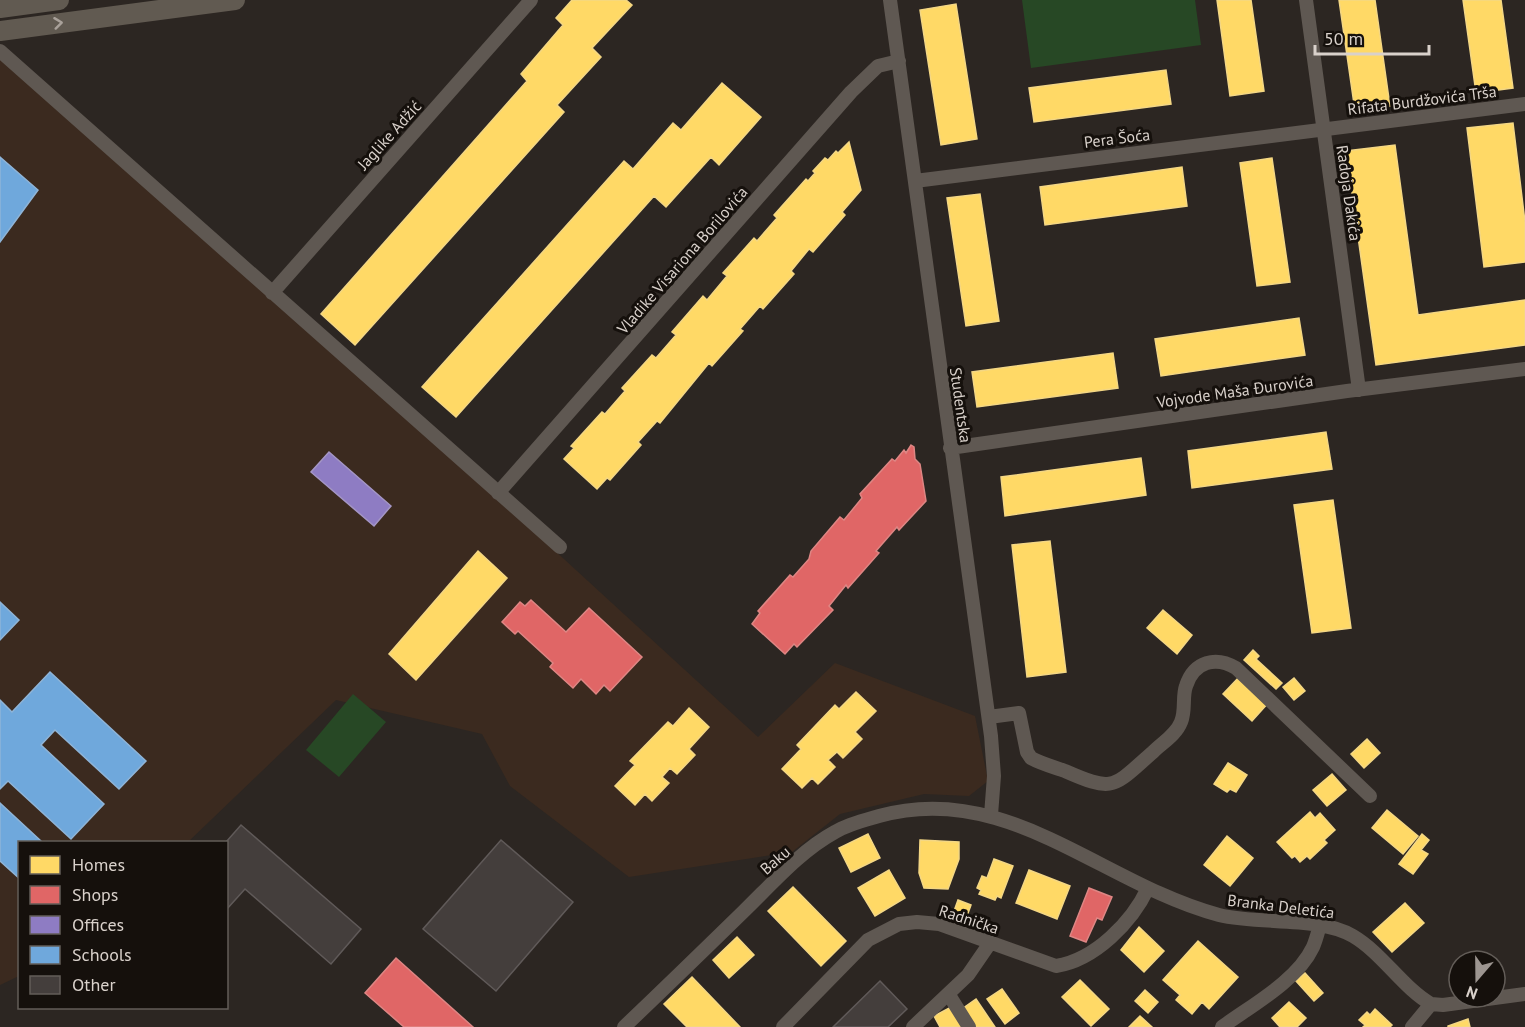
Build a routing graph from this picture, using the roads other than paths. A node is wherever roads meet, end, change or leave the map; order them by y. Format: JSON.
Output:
{"nodes":[{"id":1,"x":59,"y":0,"type":"edge"},
{"id":2,"x":235,"y":0,"type":"edge"},
{"id":3,"x":531,"y":0,"type":"edge"},
{"id":4,"x":890,"y":0,"type":"edge"},
{"id":5,"x":1306,"y":0,"type":"edge"},
{"id":6,"x":0,"y":8,"type":"edge"},
{"id":7,"x":0,"y":30,"type":"edge"},
{"id":8,"x":0,"y":51,"type":"edge"},
{"id":9,"x":898,"y":61,"type":"junction"},
{"id":10,"x":1525,"y":104,"type":"edge"},
{"id":11,"x":1324,"y":129,"type":"junction"},
{"id":12,"x":915,"y":181,"type":"junction"},
{"id":13,"x":272,"y":293,"type":"junction"},
{"id":14,"x":1525,"y":369,"type":"edge"},
{"id":15,"x":1359,"y":390,"type":"junction"},
{"id":16,"x":950,"y":448,"type":"junction"},
{"id":17,"x":498,"y":493,"type":"junction"},
{"id":18,"x":560,"y":547,"type":"dead end"},
{"id":19,"x":989,"y":717,"type":"junction"},
{"id":20,"x":1370,"y":795,"type":"dead end"},
{"id":21,"x":991,"y":815,"type":"junction"},
{"id":22,"x":1148,"y":888,"type":"junction"},
{"id":23,"x":1320,"y":925,"type":"junction"},
{"id":24,"x":990,"y":943,"type":"junction"},
{"id":25,"x":1525,"y":994,"type":"edge"},
{"id":26,"x":949,"y":995,"type":"junction"},
{"id":27,"x":1431,"y":1004,"type":"junction"},
{"id":28,"x":624,"y":1027,"type":"edge"},
{"id":29,"x":783,"y":1027,"type":"edge"},
{"id":30,"x":913,"y":1027,"type":"edge"},
{"id":31,"x":969,"y":1027,"type":"edge"},
{"id":32,"x":1222,"y":1027,"type":"edge"},
{"id":33,"x":1412,"y":1027,"type":"edge"}],
"edges":[{"from":1,"to":6,"type":"main road"},
{"from":7,"to":2,"type":"main road","one_way":true},
{"from":3,"to":13,"type":"street","name":"Jaglike Adžić"},
{"from":4,"to":9,"type":"street","name":"Studentska"},
{"from":5,"to":11,"type":"street","name":"Radoja Dakića"},
{"from":8,"to":13,"type":"street"},
{"from":9,"to":12,"type":"street","name":"Studentska"},
{"from":9,"to":17,"type":"street","name":"Vladike Visariona Borilovića"},
{"from":10,"to":11,"type":"street","name":"Rifata Burdžovića Trša"},
{"from":11,"to":12,"type":"street","name":"Pera Šoća"},
{"from":11,"to":15,"type":"street","name":"Radoja Dakića"},
{"from":12,"to":16,"type":"street","name":"Studentska"},
{"from":13,"to":17,"type":"street"},
{"from":14,"to":15,"type":"street","name":"Vojvode Maša Đurovića"},
{"from":15,"to":16,"type":"street","name":"Vojvode Maša Đurovića"},
{"from":16,"to":19,"type":"street","name":"Studentska"},
{"from":17,"to":18,"type":"street"},
{"from":19,"to":20,"type":"street"},
{"from":19,"to":21,"type":"street","name":"Studentska"},
{"from":21,"to":22,"type":"street","name":"Branka Deletića"},
{"from":21,"to":28,"type":"street","name":"Baku"},
{"from":22,"to":23,"type":"street","name":"Branka Deletića"},
{"from":22,"to":24,"type":"street","name":"Radnička"},
{"from":23,"to":27,"type":"street","name":"Branka Deletića"},
{"from":23,"to":32,"type":"street"},
{"from":24,"to":26,"type":"street"},
{"from":24,"to":29,"type":"street","name":"Radnička"},
{"from":25,"to":27,"type":"street"},
{"from":26,"to":30,"type":"street"},
{"from":26,"to":31,"type":"street"},
{"from":27,"to":33,"type":"street"}]}
